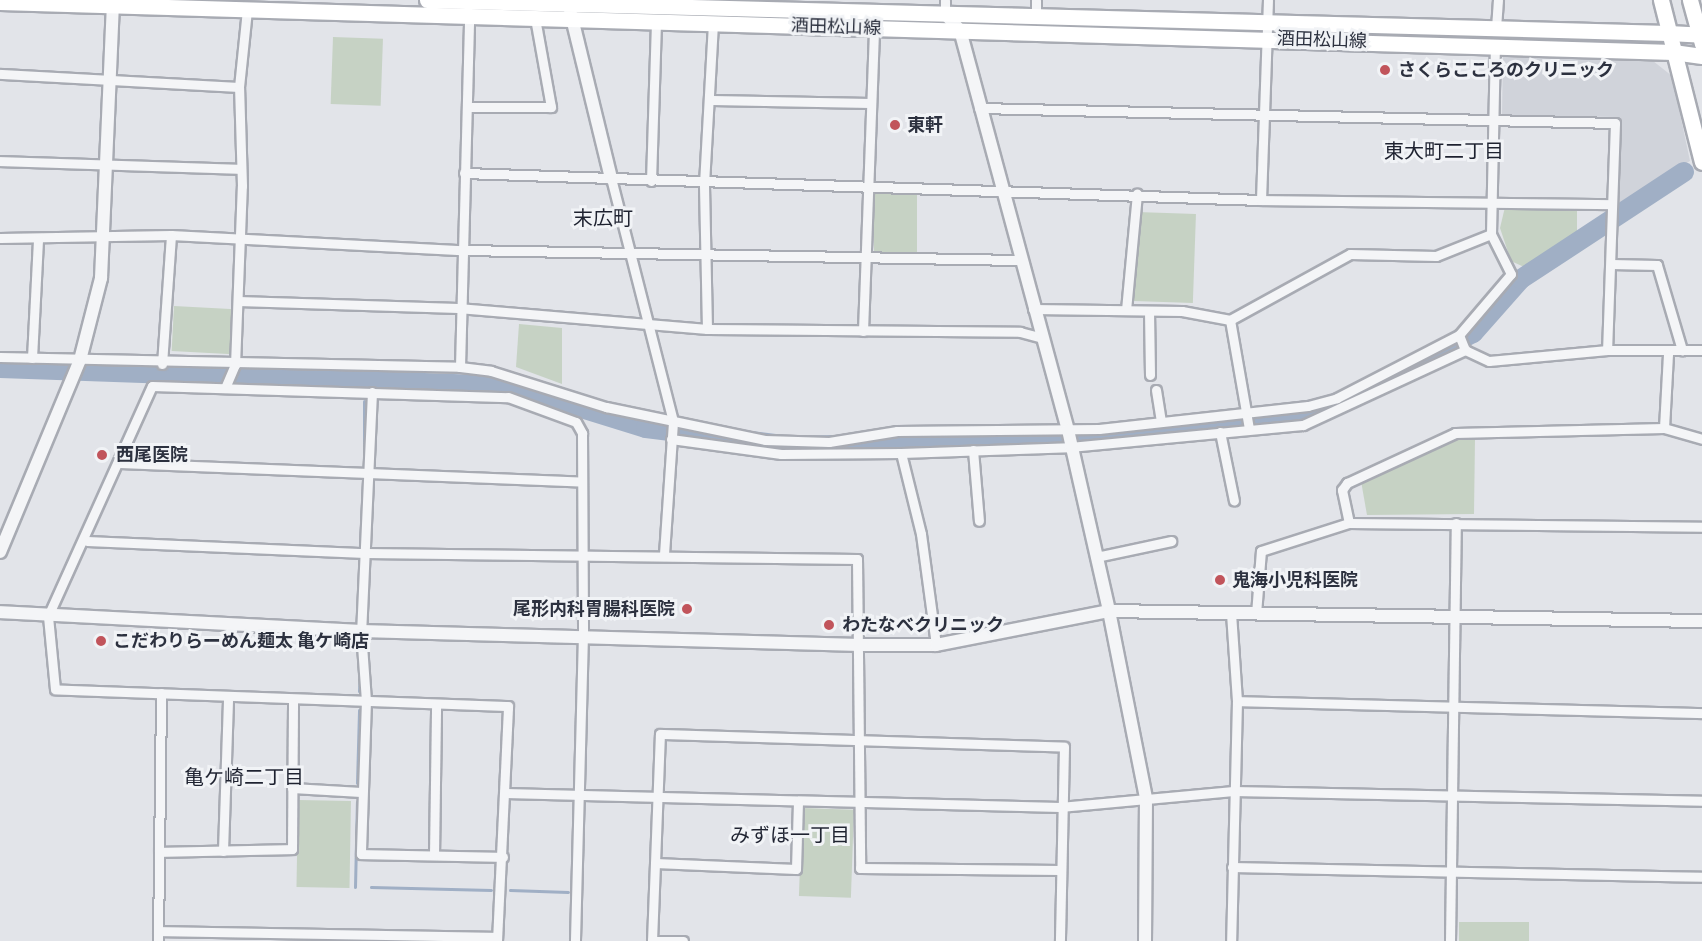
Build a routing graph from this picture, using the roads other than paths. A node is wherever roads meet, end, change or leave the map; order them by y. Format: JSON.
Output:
{"nodes":[{"id":1,"x":427,"y":0,"type":"edge"},
{"id":2,"x":1269,"y":0,"type":"edge"},
{"id":3,"x":1498,"y":0,"type":"edge"},
{"id":4,"x":1660,"y":0,"type":"edge"},
{"id":5,"x":1690,"y":0,"type":"edge"},
{"id":6,"x":570,"y":1,"type":"edge"},
{"id":7,"x":0,"y":2,"type":"edge"},
{"id":8,"x":705,"y":2,"type":"edge"},
{"id":9,"x":112,"y":3,"type":"edge"},
{"id":10,"x":874,"y":6,"type":"edge"},
{"id":11,"x":945,"y":7,"type":"edge"},
{"id":12,"x":1036,"y":8,"type":"edge"},
{"id":13,"x":247,"y":9,"type":"junction"},
{"id":14,"x":470,"y":17,"type":"junction"},
{"id":15,"x":535,"y":18,"type":"junction"},
{"id":16,"x":570,"y":19,"type":"junction"},
{"id":17,"x":1268,"y":21,"type":"junction"},
{"id":18,"x":656,"y":22,"type":"junction"},
{"id":19,"x":713,"y":24,"type":"junction"},
{"id":20,"x":1497,"y":28,"type":"junction"},
{"id":21,"x":874,"y":29,"type":"junction"},
{"id":22,"x":960,"y":30,"type":"junction"},
{"id":23,"x":1668,"y":33,"type":"junction"},
{"id":24,"x":1701,"y":38,"type":"edge"},
{"id":25,"x":1267,"y":39,"type":"junction"},
{"id":26,"x":1496,"y":47,"type":"junction"},
{"id":27,"x":1673,"y":52,"type":"junction"},
{"id":28,"x":1702,"y":56,"type":"edge"},
{"id":29,"x":0,"y":74,"type":"edge"},
{"id":30,"x":111,"y":82,"type":"junction"},
{"id":31,"x":239,"y":87,"type":"junction"},
{"id":32,"x":712,"y":100,"type":"junction"},
{"id":33,"x":870,"y":103,"type":"junction"},
{"id":34,"x":468,"y":107,"type":"junction"},
{"id":35,"x":980,"y":108,"type":"junction"},
{"id":36,"x":1265,"y":117,"type":"junction"},
{"id":37,"x":1496,"y":120,"type":"junction"},
{"id":38,"x":0,"y":161,"type":"edge"},
{"id":39,"x":1702,"y":162,"type":"edge"},
{"id":40,"x":108,"y":165,"type":"junction"},
{"id":41,"x":240,"y":169,"type":"junction"},
{"id":42,"x":464,"y":173,"type":"junction"},
{"id":43,"x":611,"y":178,"type":"junction"},
{"id":44,"x":651,"y":181,"type":"junction"},
{"id":45,"x":704,"y":184,"type":"junction"},
{"id":46,"x":867,"y":187,"type":"junction"},
{"id":47,"x":1000,"y":191,"type":"junction"},
{"id":48,"x":1137,"y":194,"type":"junction"},
{"id":49,"x":1261,"y":200,"type":"junction"},
{"id":50,"x":1495,"y":202,"type":"junction"},
{"id":51,"x":1612,"y":208,"type":"junction"},
{"id":52,"x":106,"y":234,"type":"junction"},
{"id":53,"x":1491,"y":234,"type":"junction"},
{"id":54,"x":171,"y":235,"type":"junction"},
{"id":55,"x":0,"y":238,"type":"edge"},
{"id":56,"x":38,"y":239,"type":"junction"},
{"id":57,"x":241,"y":240,"type":"junction"},
{"id":58,"x":462,"y":250,"type":"junction"},
{"id":59,"x":628,"y":252,"type":"junction"},
{"id":60,"x":708,"y":255,"type":"junction"},
{"id":61,"x":863,"y":259,"type":"junction"},
{"id":62,"x":1019,"y":260,"type":"junction"},
{"id":63,"x":1611,"y":264,"type":"junction"},
{"id":64,"x":238,"y":300,"type":"junction"},
{"id":65,"x":458,"y":308,"type":"junction"},
{"id":66,"x":1033,"y":309,"type":"junction"},
{"id":67,"x":1126,"y":310,"type":"junction"},
{"id":68,"x":1149,"y":310,"type":"junction"},
{"id":69,"x":1230,"y":320,"type":"junction"},
{"id":70,"x":645,"y":322,"type":"junction"},
{"id":71,"x":707,"y":329,"type":"junction"},
{"id":72,"x":863,"y":332,"type":"junction"},
{"id":73,"x":1458,"y":335,"type":"junction"},
{"id":74,"x":1042,"y":338,"type":"junction"},
{"id":75,"x":1465,"y":350,"type":"junction"},
{"id":76,"x":1607,"y":350,"type":"junction"},
{"id":77,"x":1682,"y":350,"type":"junction"},
{"id":78,"x":1702,"y":350,"type":"edge"},
{"id":79,"x":1668,"y":354,"type":"junction"},
{"id":80,"x":0,"y":357,"type":"edge"},
{"id":81,"x":32,"y":358,"type":"junction"},
{"id":82,"x":80,"y":360,"type":"junction"},
{"id":83,"x":162,"y":364,"type":"junction"},
{"id":84,"x":235,"y":365,"type":"junction"},
{"id":85,"x":460,"y":367,"type":"junction"},
{"id":86,"x":1150,"y":375,"type":"dead end"},
{"id":87,"x":225,"y":388,"type":"junction"},
{"id":88,"x":1156,"y":390,"type":"dead end"},
{"id":89,"x":372,"y":392,"type":"junction"},
{"id":90,"x":1245,"y":410,"type":"junction"},
{"id":91,"x":1161,"y":421,"type":"junction"},
{"id":92,"x":673,"y":422,"type":"junction"},
{"id":93,"x":1664,"y":428,"type":"junction"},
{"id":94,"x":1249,"y":429,"type":"junction"},
{"id":95,"x":1068,"y":430,"type":"junction"},
{"id":96,"x":1220,"y":432,"type":"junction"},
{"id":97,"x":671,"y":439,"type":"junction"},
{"id":98,"x":1702,"y":439,"type":"edge"},
{"id":99,"x":1069,"y":447,"type":"junction"},
{"id":100,"x":973,"y":450,"type":"junction"},
{"id":101,"x":901,"y":453,"type":"junction"},
{"id":102,"x":118,"y":463,"type":"junction"},
{"id":103,"x":369,"y":472,"type":"junction"},
{"id":104,"x":581,"y":482,"type":"junction"},
{"id":105,"x":1234,"y":501,"type":"dead end"},
{"id":106,"x":979,"y":520,"type":"dead end"},
{"id":107,"x":1349,"y":523,"type":"junction"},
{"id":108,"x":1456,"y":523,"type":"junction"},
{"id":109,"x":1702,"y":527,"type":"edge"},
{"id":110,"x":87,"y":541,"type":"junction"},
{"id":111,"x":1171,"y":541,"type":"dead end"},
{"id":112,"x":0,"y":552,"type":"edge"},
{"id":113,"x":365,"y":553,"type":"junction"},
{"id":114,"x":582,"y":553,"type":"junction"},
{"id":115,"x":664,"y":554,"type":"junction"},
{"id":116,"x":1096,"y":557,"type":"junction"},
{"id":117,"x":1109,"y":611,"type":"junction"},
{"id":118,"x":0,"y":612,"type":"edge"},
{"id":119,"x":1231,"y":613,"type":"junction"},
{"id":120,"x":1256,"y":614,"type":"junction"},
{"id":121,"x":48,"y":616,"type":"junction"},
{"id":122,"x":1455,"y":617,"type":"junction"},
{"id":123,"x":1702,"y":621,"type":"edge"},
{"id":124,"x":361,"y":631,"type":"junction"},
{"id":125,"x":583,"y":634,"type":"junction"},
{"id":126,"x":860,"y":645,"type":"junction"},
{"id":127,"x":936,"y":645,"type":"junction"},
{"id":128,"x":161,"y":693,"type":"junction"},
{"id":129,"x":228,"y":699,"type":"junction"},
{"id":130,"x":293,"y":700,"type":"junction"},
{"id":131,"x":366,"y":700,"type":"junction"},
{"id":132,"x":1237,"y":701,"type":"junction"},
{"id":133,"x":436,"y":704,"type":"junction"},
{"id":134,"x":1454,"y":704,"type":"junction"},
{"id":135,"x":1702,"y":713,"type":"edge"},
{"id":136,"x":862,"y":740,"type":"junction"},
{"id":137,"x":291,"y":788,"type":"junction"},
{"id":138,"x":1233,"y":791,"type":"junction"},
{"id":139,"x":361,"y":792,"type":"junction"},
{"id":140,"x":505,"y":793,"type":"junction"},
{"id":141,"x":577,"y":795,"type":"junction"},
{"id":142,"x":1452,"y":796,"type":"junction"},
{"id":143,"x":657,"y":798,"type":"junction"},
{"id":144,"x":1146,"y":798,"type":"junction"},
{"id":145,"x":1702,"y":801,"type":"edge"},
{"id":146,"x":798,"y":803,"type":"junction"},
{"id":147,"x":860,"y":805,"type":"junction"},
{"id":148,"x":1060,"y":807,"type":"junction"},
{"id":149,"x":223,"y":850,"type":"junction"},
{"id":150,"x":159,"y":852,"type":"junction"},
{"id":151,"x":434,"y":855,"type":"junction"},
{"id":152,"x":503,"y":857,"type":"junction"},
{"id":153,"x":655,"y":862,"type":"junction"},
{"id":154,"x":1232,"y":867,"type":"junction"},
{"id":155,"x":1060,"y":870,"type":"junction"},
{"id":156,"x":1451,"y":873,"type":"junction"},
{"id":157,"x":1702,"y":878,"type":"edge"},
{"id":158,"x":158,"y":936,"type":"edge"},
{"id":159,"x":224,"y":937,"type":"edge"},
{"id":160,"x":289,"y":937,"type":"edge"},
{"id":161,"x":359,"y":938,"type":"edge"},
{"id":162,"x":428,"y":938,"type":"edge"},
{"id":163,"x":497,"y":939,"type":"edge"},
{"id":164,"x":575,"y":941,"type":"edge"},
{"id":165,"x":652,"y":941,"type":"edge"},
{"id":166,"x":683,"y":941,"type":"edge"},
{"id":167,"x":1060,"y":941,"type":"edge"},
{"id":168,"x":1145,"y":941,"type":"edge"},
{"id":169,"x":1231,"y":941,"type":"edge"},
{"id":170,"x":1449,"y":941,"type":"edge"}],
"edges":[{"from":1,"to":6,"type":"main road","name":"酒田松山線"},
{"from":2,"to":17,"type":"street"},
{"from":3,"to":20,"type":"street"},
{"from":4,"to":23,"type":"main road"},
{"from":5,"to":24,"type":"main road"},
{"from":6,"to":8,"type":"main road","name":"酒田松山線"},
{"from":6,"to":16,"type":"street"},
{"from":7,"to":9,"type":"main road","name":"酒田松山線"},
{"from":8,"to":10,"type":"main road","name":"酒田松山線"},
{"from":9,"to":13,"type":"main road","name":"酒田松山線"},
{"from":9,"to":30,"type":"street"},
{"from":10,"to":11,"type":"main road","name":"酒田松山線"},
{"from":11,"to":12,"type":"main road","name":"酒田松山線"},
{"from":11,"to":22,"type":"street"},
{"from":12,"to":17,"type":"main road","name":"酒田松山線"},
{"from":13,"to":14,"type":"main road","name":"酒田松山線"},
{"from":13,"to":31,"type":"street"},
{"from":14,"to":15,"type":"main road","name":"酒田松山線"},
{"from":14,"to":34,"type":"street"},
{"from":15,"to":16,"type":"main road","name":"酒田松山線"},
{"from":15,"to":34,"type":"street"},
{"from":16,"to":18,"type":"main road","name":"酒田松山線"},
{"from":16,"to":43,"type":"street"},
{"from":17,"to":20,"type":"main road","name":"酒田松山線"},
{"from":17,"to":25,"type":"street"},
{"from":18,"to":19,"type":"main road","name":"酒田松山線"},
{"from":18,"to":44,"type":"street"},
{"from":19,"to":21,"type":"main road","name":"酒田松山線"},
{"from":19,"to":32,"type":"street"},
{"from":20,"to":23,"type":"main road","name":"酒田松山線"},
{"from":21,"to":22,"type":"main road","name":"酒田松山線"},
{"from":21,"to":33,"type":"street"},
{"from":22,"to":25,"type":"main road","name":"酒田松山線"},
{"from":22,"to":35,"type":"street"},
{"from":23,"to":24,"type":"main road","name":"酒田松山線"},
{"from":23,"to":27,"type":"main road"},
{"from":25,"to":26,"type":"main road","name":"酒田松山線"},
{"from":25,"to":36,"type":"street"},
{"from":26,"to":27,"type":"main road","name":"酒田松山線"},
{"from":26,"to":37,"type":"street"},
{"from":27,"to":28,"type":"main road","name":"酒田松山線"},
{"from":27,"to":39,"type":"main road"},
{"from":29,"to":30,"type":"street"},
{"from":30,"to":31,"type":"street"},
{"from":30,"to":40,"type":"street"},
{"from":31,"to":41,"type":"street"},
{"from":32,"to":33,"type":"street"},
{"from":32,"to":45,"type":"street"},
{"from":33,"to":46,"type":"street"},
{"from":34,"to":42,"type":"street"},
{"from":35,"to":36,"type":"street"},
{"from":35,"to":47,"type":"street"},
{"from":36,"to":37,"type":"street"},
{"from":36,"to":49,"type":"street"},
{"from":37,"to":50,"type":"street"},
{"from":37,"to":51,"type":"street"},
{"from":38,"to":40,"type":"street"},
{"from":40,"to":41,"type":"street"},
{"from":40,"to":52,"type":"street"},
{"from":41,"to":57,"type":"street"},
{"from":42,"to":43,"type":"street"},
{"from":42,"to":58,"type":"street"},
{"from":43,"to":44,"type":"street"},
{"from":43,"to":59,"type":"street"},
{"from":44,"to":45,"type":"street"},
{"from":45,"to":46,"type":"street"},
{"from":45,"to":60,"type":"street"},
{"from":46,"to":47,"type":"street"},
{"from":46,"to":61,"type":"street"},
{"from":47,"to":48,"type":"street"},
{"from":47,"to":62,"type":"street"},
{"from":48,"to":49,"type":"street"},
{"from":48,"to":67,"type":"street"},
{"from":49,"to":50,"type":"street"},
{"from":50,"to":51,"type":"street"},
{"from":50,"to":53,"type":"street"},
{"from":51,"to":63,"type":"street"},
{"from":52,"to":54,"type":"street"},
{"from":52,"to":56,"type":"street"},
{"from":52,"to":82,"type":"street"},
{"from":53,"to":69,"type":"street"},
{"from":53,"to":73,"type":"street"},
{"from":54,"to":57,"type":"street"},
{"from":54,"to":83,"type":"street"},
{"from":55,"to":56,"type":"street"},
{"from":56,"to":81,"type":"street"},
{"from":57,"to":58,"type":"street"},
{"from":57,"to":64,"type":"street"},
{"from":58,"to":59,"type":"street"},
{"from":58,"to":65,"type":"street"},
{"from":59,"to":60,"type":"street"},
{"from":59,"to":70,"type":"street"},
{"from":60,"to":61,"type":"street"},
{"from":60,"to":71,"type":"street"},
{"from":61,"to":62,"type":"street"},
{"from":61,"to":72,"type":"street"},
{"from":62,"to":66,"type":"street"},
{"from":63,"to":76,"type":"street"},
{"from":63,"to":77,"type":"street"},
{"from":64,"to":65,"type":"street"},
{"from":64,"to":84,"type":"street"},
{"from":65,"to":70,"type":"street"},
{"from":65,"to":85,"type":"street"},
{"from":66,"to":67,"type":"street"},
{"from":66,"to":74,"type":"street"},
{"from":67,"to":68,"type":"street"},
{"from":68,"to":69,"type":"street"},
{"from":68,"to":86,"type":"street"},
{"from":69,"to":90,"type":"street"},
{"from":70,"to":71,"type":"street"},
{"from":70,"to":92,"type":"street"},
{"from":71,"to":72,"type":"street"},
{"from":72,"to":74,"type":"street"},
{"from":73,"to":75,"type":"street"},
{"from":73,"to":90,"type":"street"},
{"from":74,"to":95,"type":"street"},
{"from":75,"to":76,"type":"street"},
{"from":75,"to":94,"type":"street"},
{"from":76,"to":79,"type":"street"},
{"from":77,"to":78,"type":"street"},
{"from":77,"to":79,"type":"street"},
{"from":79,"to":93,"type":"street"},
{"from":80,"to":81,"type":"street"},
{"from":81,"to":82,"type":"street"},
{"from":82,"to":83,"type":"street"},
{"from":82,"to":112,"type":"street"},
{"from":83,"to":84,"type":"street"},
{"from":84,"to":85,"type":"street"},
{"from":84,"to":87,"type":"street"},
{"from":85,"to":92,"type":"street"},
{"from":87,"to":89,"type":"street"},
{"from":87,"to":102,"type":"street"},
{"from":88,"to":91,"type":"street"},
{"from":89,"to":103,"type":"street"},
{"from":89,"to":104,"type":"street"},
{"from":90,"to":91,"type":"street"},
{"from":90,"to":94,"type":"street"},
{"from":91,"to":95,"type":"street"},
{"from":92,"to":95,"type":"street"},
{"from":92,"to":97,"type":"street"},
{"from":93,"to":98,"type":"street"},
{"from":93,"to":107,"type":"street"},
{"from":94,"to":96,"type":"street"},
{"from":95,"to":99,"type":"street"},
{"from":96,"to":99,"type":"street"},
{"from":96,"to":105,"type":"street"},
{"from":97,"to":101,"type":"street"},
{"from":97,"to":115,"type":"street"},
{"from":99,"to":100,"type":"street"},
{"from":99,"to":116,"type":"street"},
{"from":100,"to":101,"type":"street"},
{"from":100,"to":106,"type":"street"},
{"from":101,"to":127,"type":"street"},
{"from":102,"to":103,"type":"street"},
{"from":102,"to":110,"type":"street"},
{"from":103,"to":104,"type":"street"},
{"from":103,"to":113,"type":"street"},
{"from":104,"to":114,"type":"street"},
{"from":107,"to":108,"type":"street"},
{"from":107,"to":120,"type":"street"},
{"from":108,"to":109,"type":"street"},
{"from":108,"to":122,"type":"street"},
{"from":110,"to":113,"type":"street"},
{"from":110,"to":121,"type":"street"},
{"from":111,"to":116,"type":"street"},
{"from":113,"to":114,"type":"street"},
{"from":113,"to":124,"type":"street"},
{"from":114,"to":115,"type":"street"},
{"from":114,"to":125,"type":"street"},
{"from":115,"to":126,"type":"street"},
{"from":116,"to":117,"type":"street"},
{"from":117,"to":119,"type":"street"},
{"from":117,"to":127,"type":"street"},
{"from":117,"to":144,"type":"street"},
{"from":118,"to":121,"type":"street"},
{"from":119,"to":120,"type":"street"},
{"from":119,"to":132,"type":"street"},
{"from":120,"to":122,"type":"street"},
{"from":121,"to":124,"type":"street"},
{"from":121,"to":128,"type":"street"},
{"from":122,"to":123,"type":"street"},
{"from":122,"to":134,"type":"street"},
{"from":124,"to":125,"type":"street"},
{"from":124,"to":131,"type":"street"},
{"from":125,"to":126,"type":"street"},
{"from":125,"to":141,"type":"street"},
{"from":126,"to":127,"type":"street"},
{"from":126,"to":136,"type":"street"},
{"from":128,"to":129,"type":"street"},
{"from":128,"to":150,"type":"street"},
{"from":129,"to":130,"type":"street"},
{"from":129,"to":149,"type":"street"},
{"from":130,"to":131,"type":"street"},
{"from":130,"to":137,"type":"street"},
{"from":131,"to":133,"type":"street"},
{"from":131,"to":139,"type":"street"},
{"from":132,"to":134,"type":"street"},
{"from":132,"to":138,"type":"street"},
{"from":133,"to":140,"type":"street"},
{"from":133,"to":151,"type":"street"},
{"from":134,"to":135,"type":"street"},
{"from":134,"to":142,"type":"street"},
{"from":136,"to":143,"type":"street"},
{"from":136,"to":147,"type":"street"},
{"from":136,"to":148,"type":"street"},
{"from":137,"to":139,"type":"street"},
{"from":137,"to":149,"type":"street"},
{"from":138,"to":142,"type":"street"},
{"from":138,"to":144,"type":"street"},
{"from":138,"to":154,"type":"street"},
{"from":139,"to":151,"type":"street"},
{"from":140,"to":141,"type":"street"},
{"from":140,"to":152,"type":"street"},
{"from":141,"to":143,"type":"street"},
{"from":141,"to":164,"type":"street"},
{"from":142,"to":145,"type":"street"},
{"from":142,"to":156,"type":"street"},
{"from":143,"to":146,"type":"street"},
{"from":143,"to":153,"type":"street"},
{"from":144,"to":148,"type":"street"},
{"from":144,"to":168,"type":"street"},
{"from":146,"to":147,"type":"street"},
{"from":146,"to":153,"type":"street"},
{"from":147,"to":148,"type":"street"},
{"from":147,"to":155,"type":"street"},
{"from":148,"to":155,"type":"street"},
{"from":149,"to":150,"type":"street"},
{"from":150,"to":158,"type":"street"},
{"from":151,"to":152,"type":"street"},
{"from":152,"to":163,"type":"street"},
{"from":153,"to":165,"type":"street"},
{"from":154,"to":156,"type":"street"},
{"from":154,"to":169,"type":"street"},
{"from":155,"to":167,"type":"street"},
{"from":156,"to":157,"type":"street"},
{"from":156,"to":170,"type":"street"},
{"from":158,"to":159,"type":"street"},
{"from":159,"to":160,"type":"street"},
{"from":160,"to":161,"type":"street"},
{"from":161,"to":162,"type":"street"},
{"from":162,"to":163,"type":"street"},
{"from":165,"to":166,"type":"street"}]}
